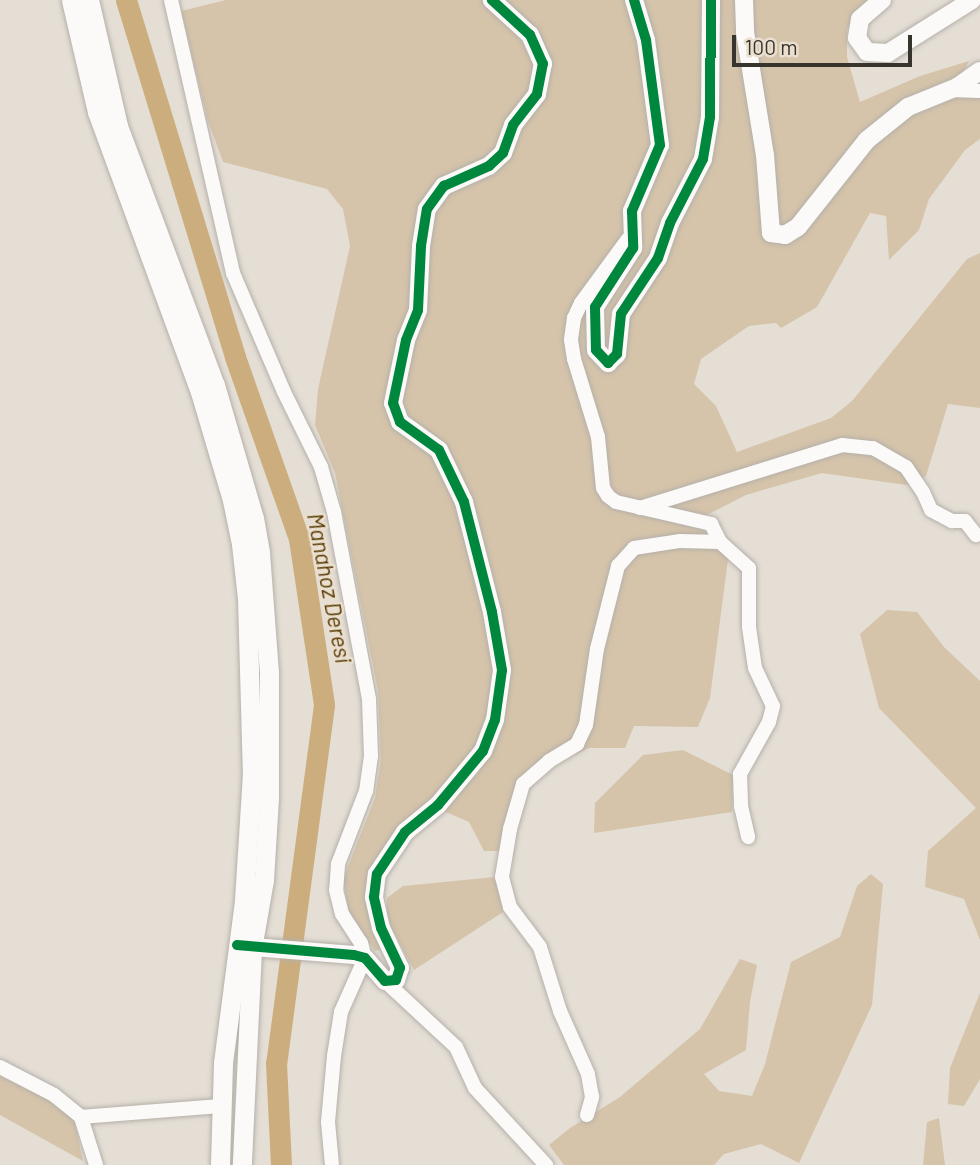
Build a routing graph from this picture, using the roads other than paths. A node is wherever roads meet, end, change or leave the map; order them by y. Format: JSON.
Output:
{"nodes":[{"id":1,"x":71,"y":0,"type":"edge"},
{"id":2,"x":89,"y":0,"type":"edge"},
{"id":3,"x":171,"y":0,"type":"edge"},
{"id":4,"x":492,"y":0,"type":"edge"},
{"id":5,"x":634,"y":0,"type":"edge"},
{"id":6,"x":711,"y":0,"type":"edge"},
{"id":7,"x":744,"y":0,"type":"edge"},
{"id":8,"x":882,"y":0,"type":"edge"},
{"id":9,"x":972,"y":0,"type":"edge"},
{"id":10,"x":980,"y":71,"type":"edge"},
{"id":11,"x":950,"y":90,"type":"junction"},
{"id":12,"x":980,"y":90,"type":"edge"},
{"id":13,"x":632,"y":228,"type":"junction"},
{"id":14,"x":639,"y":508,"type":"junction"},
{"id":15,"x":976,"y":535,"type":"dead end"},
{"id":16,"x":720,"y":542,"type":"junction"},
{"id":17,"x":748,"y":837,"type":"dead end"},
{"id":18,"x":252,"y":948,"type":"junction"},
{"id":19,"x":360,"y":956,"type":"junction"},
{"id":20,"x":385,"y":981,"type":"junction"},
{"id":21,"x":0,"y":1067,"type":"edge"},
{"id":22,"x":220,"y":1106,"type":"junction"},
{"id":23,"x":587,"y":1115,"type":"dead end"},
{"id":24,"x":81,"y":1117,"type":"junction"},
{"id":25,"x":96,"y":1165,"type":"edge"},
{"id":26,"x":220,"y":1165,"type":"edge"},
{"id":27,"x":242,"y":1165,"type":"edge"},
{"id":28,"x":332,"y":1165,"type":"edge"},
{"id":29,"x":546,"y":1165,"type":"edge"}],
"edges":[{"from":1,"to":18,"type":"main road"},
{"from":2,"to":18,"type":"main road"},
{"from":3,"to":19,"type":"street"},
{"from":4,"to":20,"type":"street"},
{"from":5,"to":13,"type":"street"},
{"from":6,"to":13,"type":"street"},
{"from":7,"to":11,"type":"street"},
{"from":8,"to":9,"type":"street"},
{"from":10,"to":11,"type":"street"},
{"from":11,"to":12,"type":"street"},
{"from":13,"to":14,"type":"street"},
{"from":14,"to":15,"type":"street"},
{"from":14,"to":16,"type":"street"},
{"from":16,"to":17,"type":"street"},
{"from":16,"to":23,"type":"street"},
{"from":18,"to":19,"type":"street"},
{"from":18,"to":22,"type":"main road"},
{"from":18,"to":27,"type":"main road"},
{"from":19,"to":20,"type":"street"},
{"from":19,"to":28,"type":"street"},
{"from":20,"to":29,"type":"street"},
{"from":21,"to":24,"type":"street"},
{"from":22,"to":24,"type":"street"},
{"from":22,"to":26,"type":"main road"},
{"from":24,"to":25,"type":"street"}]}
